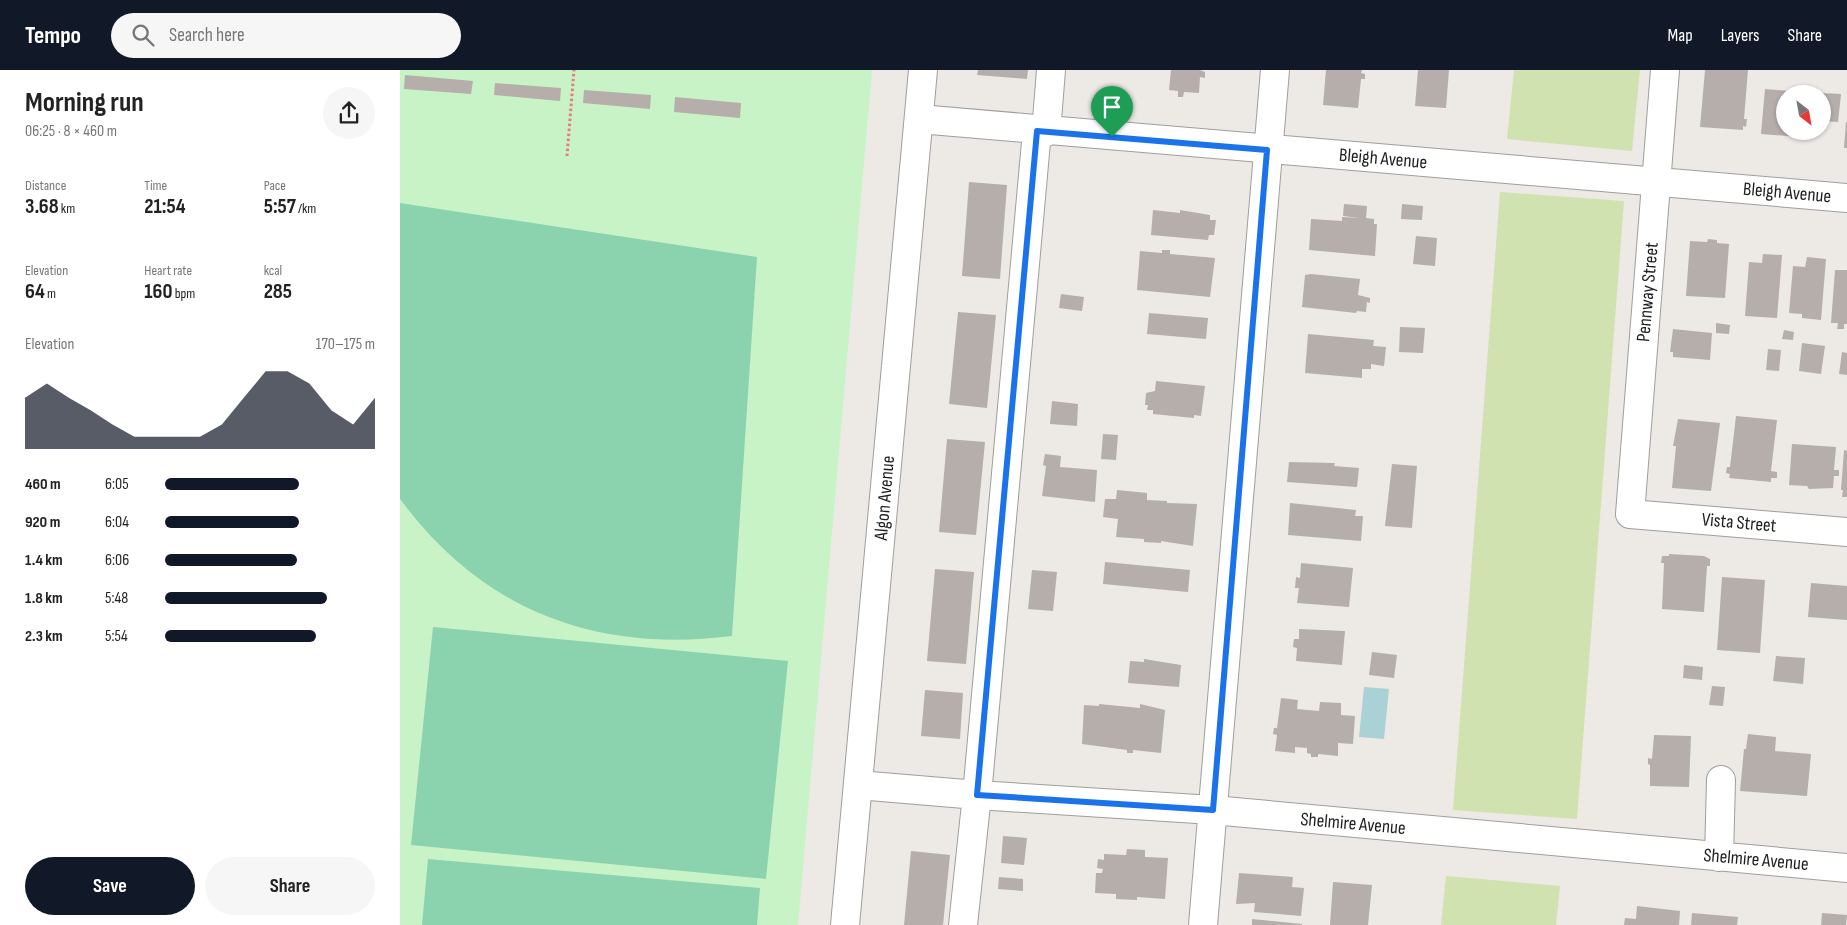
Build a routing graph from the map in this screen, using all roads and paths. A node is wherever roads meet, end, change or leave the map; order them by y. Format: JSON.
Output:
{"nodes":[{"id":1,"x":574,"y":70,"type":"edge"},
{"id":2,"x":923,"y":70,"type":"edge"},
{"id":3,"x":1052,"y":70,"type":"edge"},
{"id":4,"x":1275,"y":70,"type":"edge"},
{"id":5,"x":1665,"y":70,"type":"edge"},
{"id":6,"x":919,"y":120,"type":"junction"},
{"id":7,"x":1042,"y":131,"type":"junction"},
{"id":8,"x":1267,"y":150,"type":"junction"},
{"id":9,"x":567,"y":156,"type":"dead end"},
{"id":10,"x":1657,"y":182,"type":"junction"},
{"id":11,"x":1847,"y":198,"type":"edge"},
{"id":12,"x":1630,"y":514,"type":"joint"},
{"id":13,"x":1847,"y":532,"type":"edge"},
{"id":14,"x":1721,"y":780,"type":"dead end"},
{"id":15,"x":858,"y":785,"type":"junction"},
{"id":16,"x":977,"y":795,"type":"junction"},
{"id":17,"x":1213,"y":810,"type":"junction"},
{"id":18,"x":1718,"y":857,"type":"junction"},
{"id":19,"x":1847,"y":868,"type":"edge"},
{"id":20,"x":845,"y":925,"type":"edge"},
{"id":21,"x":963,"y":925,"type":"edge"},
{"id":22,"x":1203,"y":925,"type":"edge"}],
"edges":[{"from":1,"to":9,"type":"path"},
{"from":2,"to":6,"type":"street","name":"Algon Avenue"},
{"from":3,"to":7,"type":"street"},
{"from":4,"to":8,"type":"street"},
{"from":5,"to":10,"type":"street","name":"Pennway Street"},
{"from":6,"to":7,"type":"street","name":"Bleigh Avenue"},
{"from":6,"to":15,"type":"street","name":"Algon Avenue"},
{"from":7,"to":8,"type":"street","name":"Bleigh Avenue"},
{"from":7,"to":16,"type":"street"},
{"from":8,"to":10,"type":"street","name":"Bleigh Avenue"},
{"from":8,"to":17,"type":"street"},
{"from":10,"to":11,"type":"street","name":"Bleigh Avenue"},
{"from":10,"to":12,"type":"street","name":"Pennway Street"},
{"from":12,"to":13,"type":"street","name":"Vista Street"},
{"from":14,"to":18,"type":"street"},
{"from":15,"to":16,"type":"street","name":"Shelmire Avenue"},
{"from":15,"to":20,"type":"street","name":"Algon Avenue"},
{"from":16,"to":17,"type":"street","name":"Shelmire Avenue"},
{"from":16,"to":21,"type":"street"},
{"from":17,"to":18,"type":"street","name":"Shelmire Avenue"},
{"from":17,"to":22,"type":"street"},
{"from":18,"to":19,"type":"street","name":"Shelmire Avenue"}]}
